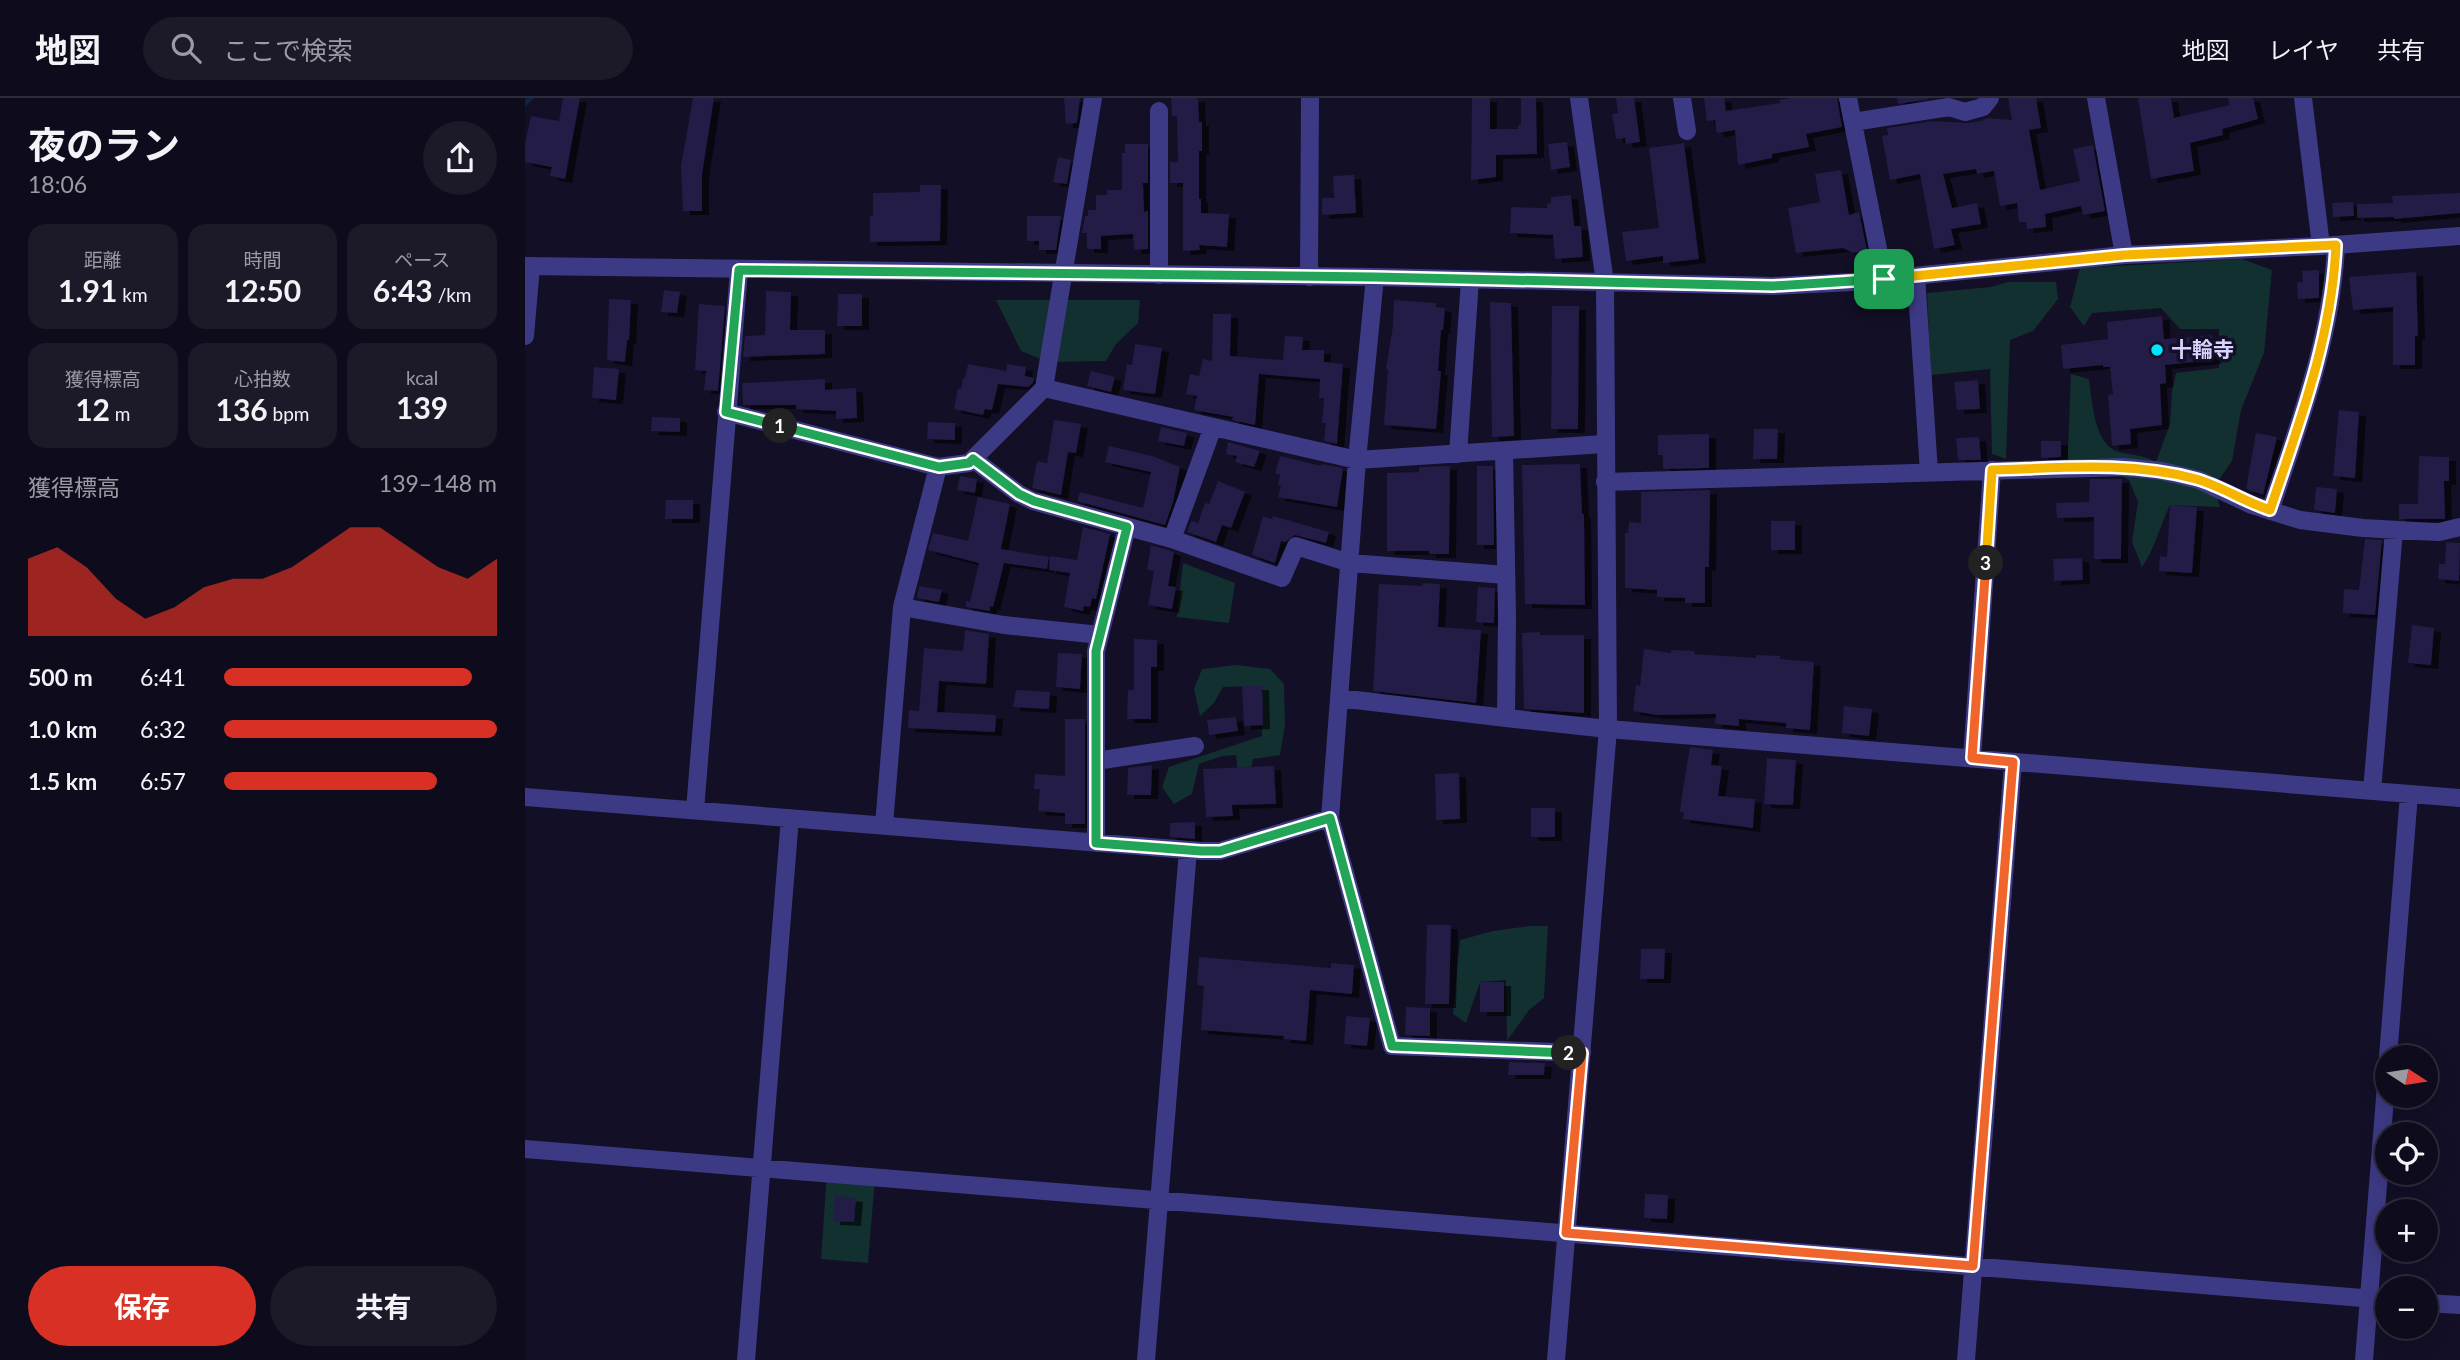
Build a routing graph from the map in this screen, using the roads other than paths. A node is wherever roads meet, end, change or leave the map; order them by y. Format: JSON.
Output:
{"nodes":[{"id":1,"x":1093,"y":98,"type":"edge"},
{"id":2,"x":1310,"y":98,"type":"edge"},
{"id":3,"x":1579,"y":98,"type":"edge"},
{"id":4,"x":1682,"y":98,"type":"edge"},
{"id":5,"x":1848,"y":98,"type":"edge"},
{"id":6,"x":1990,"y":98,"type":"edge"},
{"id":7,"x":2096,"y":98,"type":"edge"},
{"id":8,"x":2303,"y":98,"type":"edge"},
{"id":9,"x":1159,"y":111,"type":"dead end"},
{"id":10,"x":1853,"y":122,"type":"junction"},
{"id":11,"x":1687,"y":131,"type":"dead end"},
{"id":12,"x":2460,"y":236,"type":"edge"},
{"id":13,"x":2329,"y":246,"type":"junction"},
{"id":14,"x":2124,"y":255,"type":"junction"},
{"id":15,"x":528,"y":266,"type":"edge"},
{"id":16,"x":739,"y":270,"type":"junction"},
{"id":17,"x":1062,"y":274,"type":"junction"},
{"id":18,"x":1159,"y":275,"type":"junction"},
{"id":19,"x":1309,"y":276,"type":"junction"},
{"id":20,"x":1916,"y":276,"type":"junction"},
{"id":21,"x":1375,"y":277,"type":"junction"},
{"id":22,"x":1884,"y":279,"type":"junction"},
{"id":23,"x":1470,"y":280,"type":"junction"},
{"id":24,"x":1605,"y":284,"type":"junction"},
{"id":25,"x":525,"y":336,"type":"edge"},
{"id":26,"x":1044,"y":388,"type":"junction"},
{"id":27,"x":726,"y":412,"type":"junction"},
{"id":28,"x":1213,"y":427,"type":"junction"},
{"id":29,"x":1604,"y":444,"type":"junction"},
{"id":30,"x":1504,"y":451,"type":"junction"},
{"id":31,"x":1458,"y":454,"type":"junction"},
{"id":32,"x":973,"y":459,"type":"junction"},
{"id":33,"x":1357,"y":460,"type":"junction"},
{"id":34,"x":939,"y":467,"type":"junction"},
{"id":35,"x":1992,"y":470,"type":"junction"},
{"id":36,"x":1929,"y":472,"type":"junction"},
{"id":37,"x":1605,"y":482,"type":"junction"},
{"id":38,"x":2270,"y":510,"type":"junction"},
{"id":39,"x":1127,"y":527,"type":"junction"},
{"id":40,"x":2460,"y":527,"type":"edge"},
{"id":41,"x":2394,"y":530,"type":"junction"},
{"id":42,"x":1172,"y":539,"type":"junction"},
{"id":43,"x":1350,"y":563,"type":"junction"},
{"id":44,"x":1506,"y":575,"type":"junction"},
{"id":45,"x":902,"y":607,"type":"junction"},
{"id":46,"x":1100,"y":635,"type":"junction"},
{"id":47,"x":1339,"y":698,"type":"junction"},
{"id":48,"x":1506,"y":718,"type":"junction"},
{"id":49,"x":1608,"y":729,"type":"junction"},
{"id":50,"x":1195,"y":746,"type":"dead end"},
{"id":51,"x":1972,"y":758,"type":"junction"},
{"id":52,"x":1096,"y":761,"type":"junction"},
{"id":53,"x":2013,"y":762,"type":"junction"},
{"id":54,"x":2372,"y":791,"type":"junction"},
{"id":55,"x":2409,"y":794,"type":"junction"},
{"id":56,"x":525,"y":797,"type":"edge"},
{"id":57,"x":2460,"y":798,"type":"edge"},
{"id":58,"x":695,"y":810,"type":"junction"},
{"id":59,"x":790,"y":818,"type":"junction"},
{"id":60,"x":1330,"y":818,"type":"junction"},
{"id":61,"x":884,"y":825,"type":"junction"},
{"id":62,"x":1096,"y":843,"type":"junction"},
{"id":63,"x":1188,"y":850,"type":"junction"},
{"id":64,"x":2389,"y":1045,"type":"edge"},
{"id":65,"x":1582,"y":1053,"type":"junction"},
{"id":66,"x":2386,"y":1108,"type":"edge"},
{"id":67,"x":525,"y":1149,"type":"edge"},
{"id":68,"x":761,"y":1168,"type":"junction"},
{"id":69,"x":1157,"y":1200,"type":"junction"},
{"id":70,"x":1566,"y":1233,"type":"junction"},
{"id":71,"x":1973,"y":1266,"type":"junction"},
{"id":72,"x":2379,"y":1276,"type":"edge"},
{"id":73,"x":2375,"y":1299,"type":"edge"},
{"id":74,"x":2438,"y":1304,"type":"edge"},
{"id":75,"x":2460,"y":1306,"type":"edge"},
{"id":76,"x":2375,"y":1312,"type":"edge"},
{"id":77,"x":746,"y":1360,"type":"edge"},
{"id":78,"x":1146,"y":1360,"type":"edge"},
{"id":79,"x":1556,"y":1360,"type":"edge"},
{"id":80,"x":1966,"y":1360,"type":"edge"},
{"id":81,"x":2364,"y":1360,"type":"edge"}],
"edges":[{"from":1,"to":17,"type":"street"},
{"from":2,"to":19,"type":"street"},
{"from":3,"to":24,"type":"street"},
{"from":4,"to":11,"type":"street"},
{"from":5,"to":10,"type":"street"},
{"from":6,"to":10,"type":"street"},
{"from":7,"to":14,"type":"street"},
{"from":8,"to":13,"type":"street"},
{"from":9,"to":18,"type":"street"},
{"from":10,"to":22,"type":"street"},
{"from":12,"to":13,"type":"street"},
{"from":13,"to":14,"type":"street"},
{"from":13,"to":38,"type":"street"},
{"from":14,"to":20,"type":"street"},
{"from":15,"to":16,"type":"street"},
{"from":15,"to":25,"type":"street"},
{"from":16,"to":17,"type":"street"},
{"from":16,"to":27,"type":"street"},
{"from":17,"to":18,"type":"street"},
{"from":17,"to":26,"type":"street"},
{"from":18,"to":19,"type":"street"},
{"from":19,"to":21,"type":"street"},
{"from":20,"to":22,"type":"street"},
{"from":20,"to":36,"type":"street"},
{"from":21,"to":23,"type":"street"},
{"from":21,"to":33,"type":"street"},
{"from":22,"to":24,"type":"street"},
{"from":23,"to":24,"type":"street"},
{"from":23,"to":31,"type":"street"},
{"from":24,"to":29,"type":"street"},
{"from":26,"to":28,"type":"street"},
{"from":26,"to":32,"type":"street"},
{"from":27,"to":34,"type":"street"},
{"from":27,"to":58,"type":"street"},
{"from":28,"to":33,"type":"street"},
{"from":28,"to":42,"type":"street"},
{"from":29,"to":30,"type":"street"},
{"from":29,"to":37,"type":"street"},
{"from":30,"to":31,"type":"street"},
{"from":30,"to":44,"type":"street"},
{"from":31,"to":33,"type":"street"},
{"from":32,"to":34,"type":"street"},
{"from":32,"to":39,"type":"street"},
{"from":33,"to":43,"type":"street"},
{"from":34,"to":45,"type":"street"},
{"from":35,"to":36,"type":"street"},
{"from":35,"to":38,"type":"street"},
{"from":35,"to":51,"type":"street"},
{"from":36,"to":37,"type":"street"},
{"from":37,"to":49,"type":"street"},
{"from":38,"to":41,"type":"street"},
{"from":39,"to":42,"type":"street"},
{"from":39,"to":46,"type":"street"},
{"from":40,"to":41,"type":"street"},
{"from":41,"to":54,"type":"street"},
{"from":42,"to":43,"type":"street"},
{"from":43,"to":44,"type":"street"},
{"from":43,"to":47,"type":"street"},
{"from":44,"to":48,"type":"street"},
{"from":45,"to":46,"type":"street"},
{"from":45,"to":61,"type":"street"},
{"from":46,"to":52,"type":"street"},
{"from":47,"to":48,"type":"street"},
{"from":47,"to":60,"type":"street"},
{"from":48,"to":49,"type":"street"},
{"from":49,"to":51,"type":"street"},
{"from":49,"to":65,"type":"street"},
{"from":50,"to":52,"type":"street"},
{"from":51,"to":53,"type":"street"},
{"from":52,"to":62,"type":"street"},
{"from":53,"to":54,"type":"street"},
{"from":53,"to":71,"type":"street"},
{"from":54,"to":55,"type":"street"},
{"from":55,"to":57,"type":"street"},
{"from":55,"to":64,"type":"street"},
{"from":56,"to":58,"type":"street"},
{"from":58,"to":59,"type":"street"},
{"from":59,"to":61,"type":"street"},
{"from":59,"to":68,"type":"street"},
{"from":60,"to":63,"type":"street"},
{"from":60,"to":65,"type":"street"},
{"from":61,"to":62,"type":"street"},
{"from":62,"to":63,"type":"street"},
{"from":63,"to":69,"type":"street"},
{"from":65,"to":70,"type":"street"},
{"from":66,"to":72,"type":"street"},
{"from":67,"to":68,"type":"street"},
{"from":68,"to":69,"type":"street"},
{"from":68,"to":77,"type":"street"},
{"from":69,"to":70,"type":"street"},
{"from":69,"to":78,"type":"street"},
{"from":70,"to":71,"type":"street"},
{"from":70,"to":79,"type":"street"},
{"from":71,"to":73,"type":"street"},
{"from":71,"to":80,"type":"street"},
{"from":74,"to":75,"type":"street"},
{"from":76,"to":81,"type":"street"}]}
